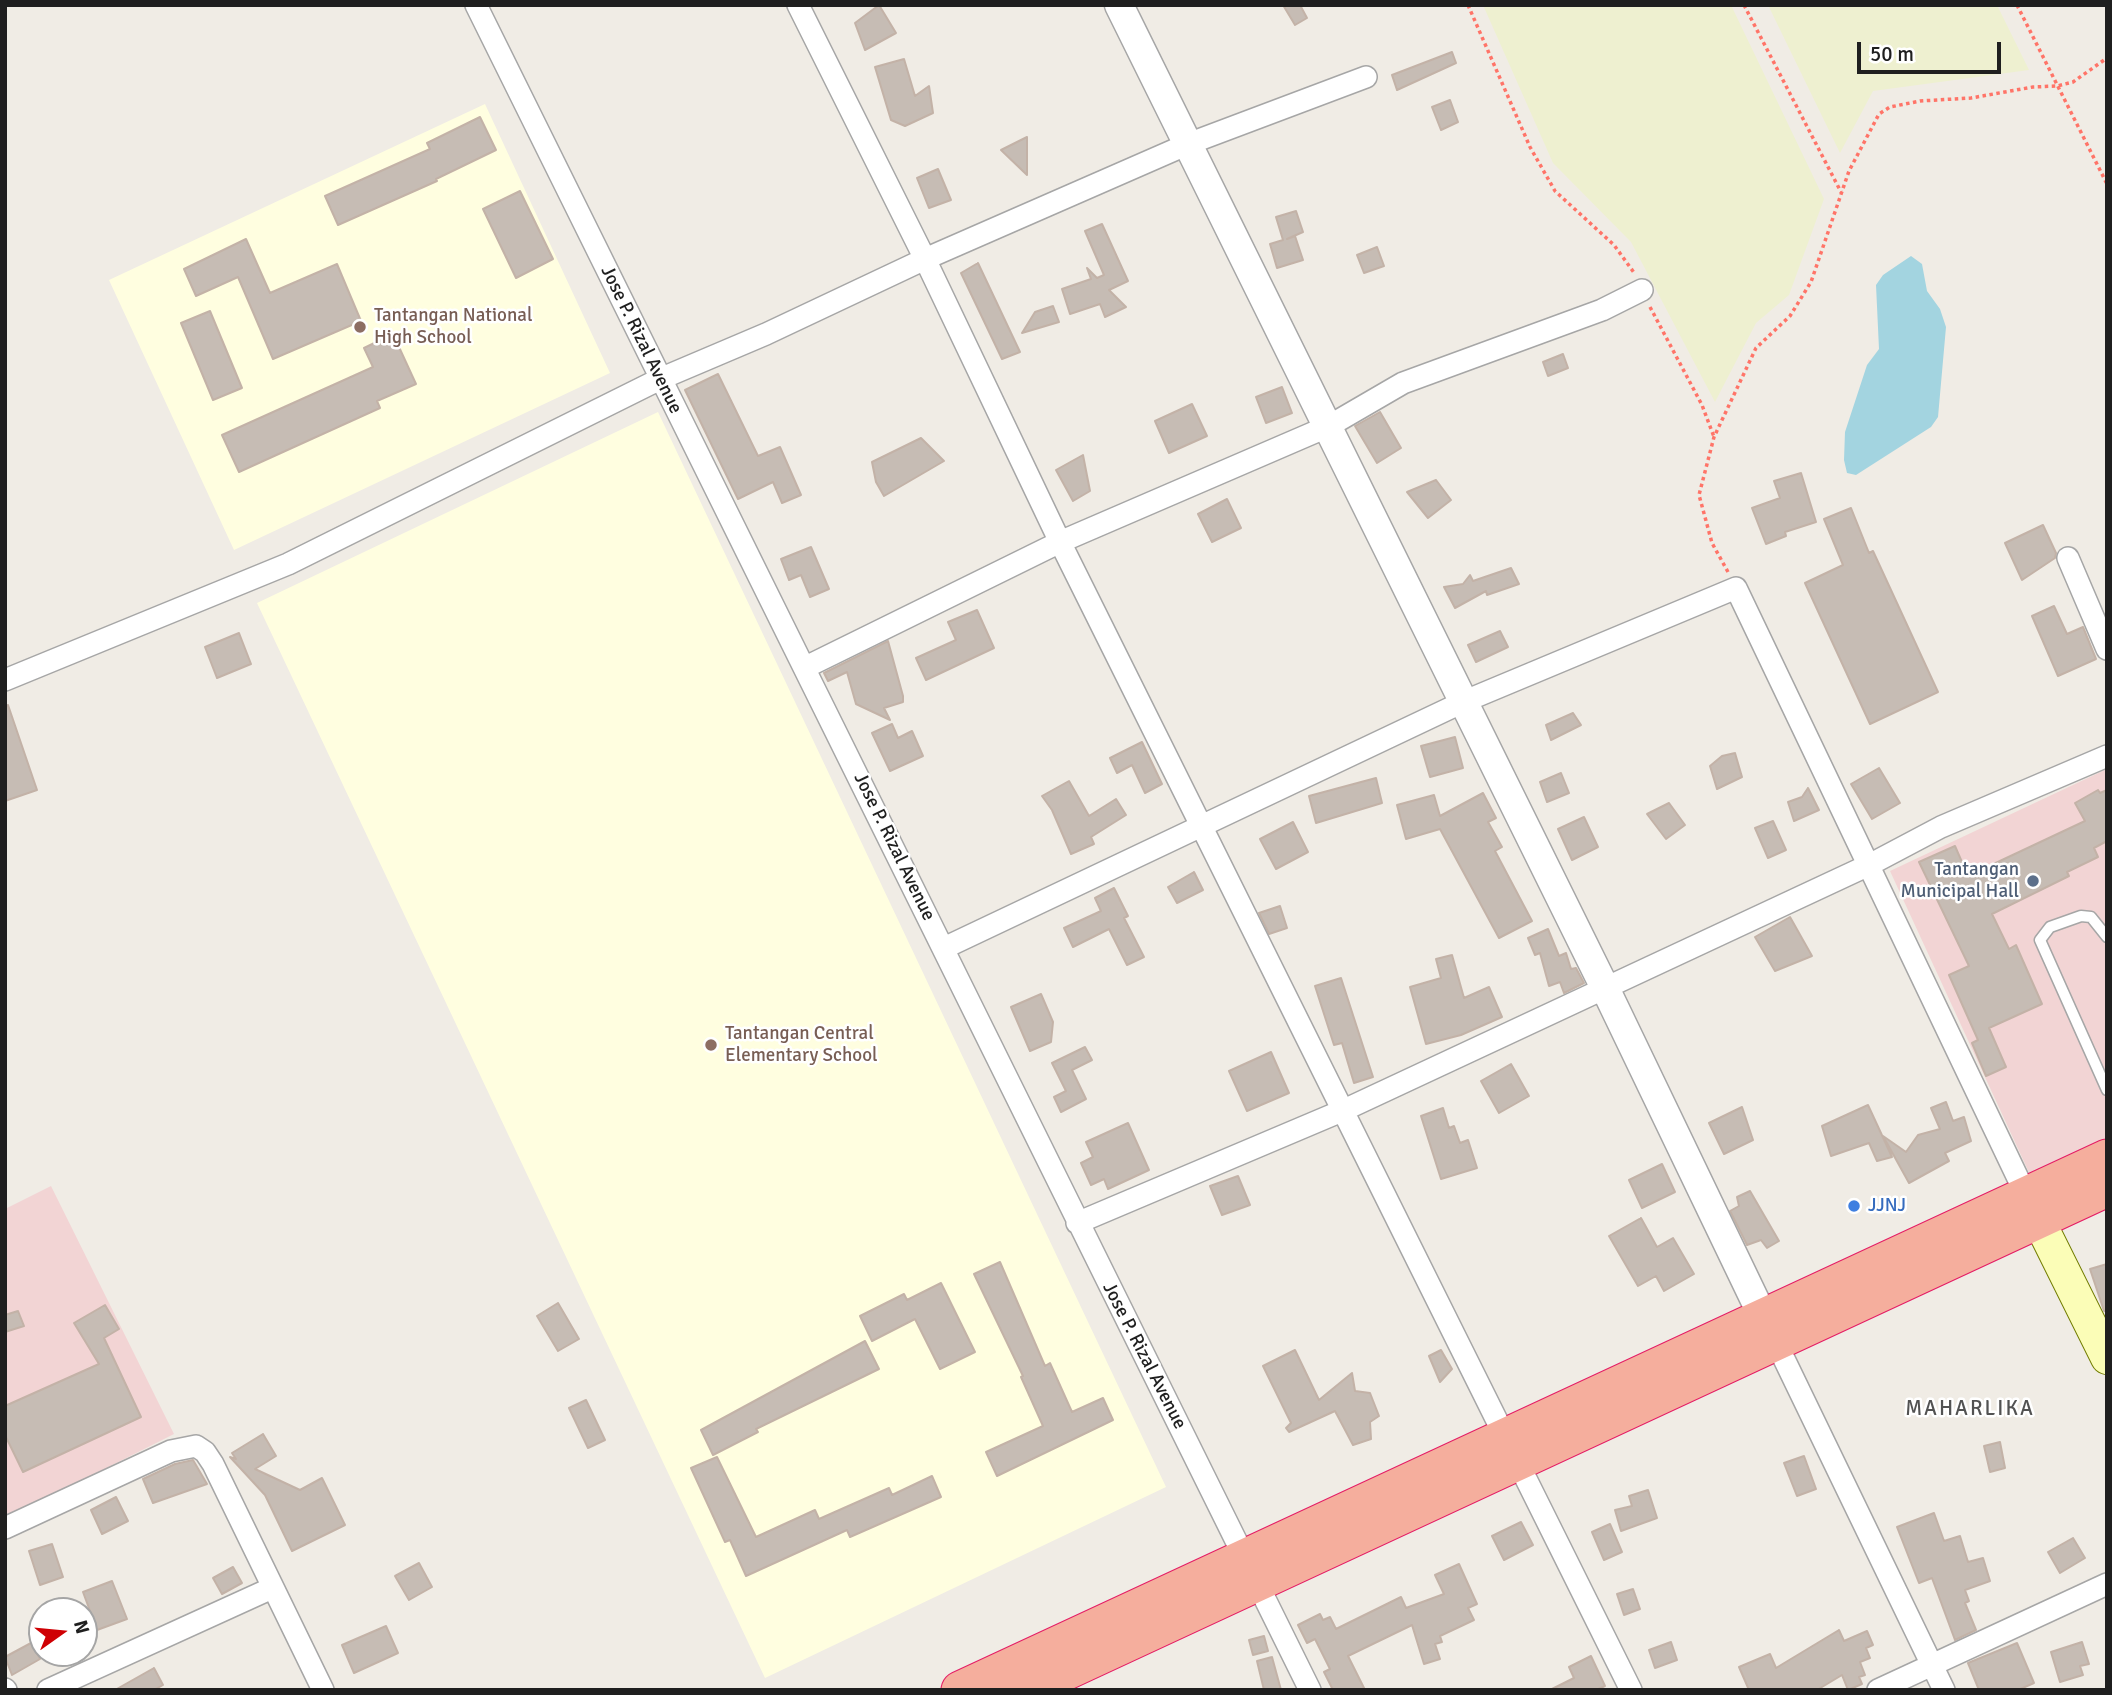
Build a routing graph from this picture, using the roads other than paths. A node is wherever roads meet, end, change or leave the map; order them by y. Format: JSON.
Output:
{"nodes":[{"id":1,"x":476,"y":5,"type":"edge"},
{"id":2,"x":798,"y":5,"type":"edge"},
{"id":3,"x":1119,"y":5,"type":"edge"},
{"id":4,"x":1366,"y":77,"type":"dead end"},
{"id":5,"x":1188,"y":144,"type":"junction"},
{"id":6,"x":925,"y":259,"type":"junction"},
{"id":7,"x":1642,"y":290,"type":"road end"},
{"id":8,"x":660,"y":379,"type":"junction"},
{"id":9,"x":1329,"y":426,"type":"junction"},
{"id":10,"x":1060,"y":542,"type":"junction"},
{"id":11,"x":2068,"y":558,"type":"dead end"},
{"id":12,"x":2107,"y":649,"type":"edge"},
{"id":13,"x":806,"y":667,"type":"junction"},
{"id":14,"x":5,"y":680,"type":"edge"},
{"id":15,"x":1463,"y":702,"type":"junction"},
{"id":16,"x":2107,"y":756,"type":"edge"},
{"id":17,"x":1202,"y":827,"type":"junction"},
{"id":18,"x":1871,"y":864,"type":"junction"},
{"id":19,"x":2107,"y":936,"type":"edge"},
{"id":20,"x":944,"y":948,"type":"junction"},
{"id":21,"x":1605,"y":988,"type":"junction"},
{"id":22,"x":2107,"y":1090,"type":"edge"},
{"id":23,"x":1344,"y":1110,"type":"junction"},
{"id":24,"x":2107,"y":1158,"type":"edge"},
{"id":25,"x":2107,"y":1188,"type":"edge"},
{"id":26,"x":2033,"y":1208,"type":"junction"},
{"id":27,"x":1077,"y":1223,"type":"junction"},
{"id":28,"x":1770,"y":1332,"type":"junction"},
{"id":29,"x":2107,"y":1358,"type":"edge"},
{"id":30,"x":1512,"y":1451,"type":"junction"},
{"id":31,"x":5,"y":1528,"type":"edge"},
{"id":32,"x":1252,"y":1571,"type":"junction"},
{"id":33,"x":2107,"y":1584,"type":"edge"},
{"id":34,"x":272,"y":1588,"type":"junction"},
{"id":35,"x":1932,"y":1666,"type":"junction"},
{"id":36,"x":1008,"y":1684,"type":"edge"},
{"id":37,"x":48,"y":1690,"type":"edge"},
{"id":38,"x":323,"y":1690,"type":"edge"},
{"id":39,"x":960,"y":1690,"type":"edge"},
{"id":40,"x":1310,"y":1690,"type":"edge"},
{"id":41,"x":1631,"y":1690,"type":"edge"},
{"id":42,"x":1878,"y":1690,"type":"edge"},
{"id":43,"x":1944,"y":1690,"type":"edge"}],
"edges":[{"from":1,"to":8,"type":"street","name":"Jose P. Rizal Avenue"},
{"from":2,"to":6,"type":"street"},
{"from":3,"to":5,"type":"street"},
{"from":4,"to":5,"type":"street"},
{"from":5,"to":6,"type":"street"},
{"from":5,"to":9,"type":"street"},
{"from":6,"to":8,"type":"street"},
{"from":6,"to":10,"type":"street"},
{"from":7,"to":9,"type":"street"},
{"from":8,"to":13,"type":"street","name":"Jose P. Rizal Avenue"},
{"from":8,"to":14,"type":"street"},
{"from":9,"to":10,"type":"street"},
{"from":9,"to":15,"type":"street"},
{"from":10,"to":13,"type":"street"},
{"from":10,"to":17,"type":"street"},
{"from":11,"to":12,"type":"street"},
{"from":13,"to":20,"type":"street","name":"Jose P. Rizal Avenue"},
{"from":15,"to":17,"type":"street"},
{"from":15,"to":18,"type":"street"},
{"from":15,"to":21,"type":"street"},
{"from":16,"to":18,"type":"street"},
{"from":17,"to":20,"type":"street"},
{"from":17,"to":23,"type":"street"},
{"from":18,"to":21,"type":"street"},
{"from":18,"to":26,"type":"street"},
{"from":19,"to":22,"type":"lane"},
{"from":20,"to":27,"type":"street","name":"Jose P. Rizal Avenue"},
{"from":21,"to":23,"type":"street"},
{"from":21,"to":28,"type":"street"},
{"from":23,"to":27,"type":"street"},
{"from":23,"to":30,"type":"street"},
{"from":24,"to":26,"type":"highway"},
{"from":25,"to":26,"type":"highway"},
{"from":26,"to":28,"type":"highway"},
{"from":26,"to":29,"type":"main road"},
{"from":27,"to":32,"type":"street","name":"Jose P. Rizal Avenue"},
{"from":28,"to":30,"type":"highway"},
{"from":28,"to":35,"type":"street"},
{"from":30,"to":32,"type":"highway"},
{"from":30,"to":41,"type":"street"},
{"from":31,"to":34,"type":"street"},
{"from":32,"to":36,"type":"highway"},
{"from":32,"to":40,"type":"street","name":"Jose P. Rizal Avenue"},
{"from":33,"to":35,"type":"street"},
{"from":34,"to":37,"type":"street"},
{"from":34,"to":38,"type":"street"},
{"from":35,"to":42,"type":"street"},
{"from":35,"to":43,"type":"street"},
{"from":36,"to":39,"type":"highway"}]}
